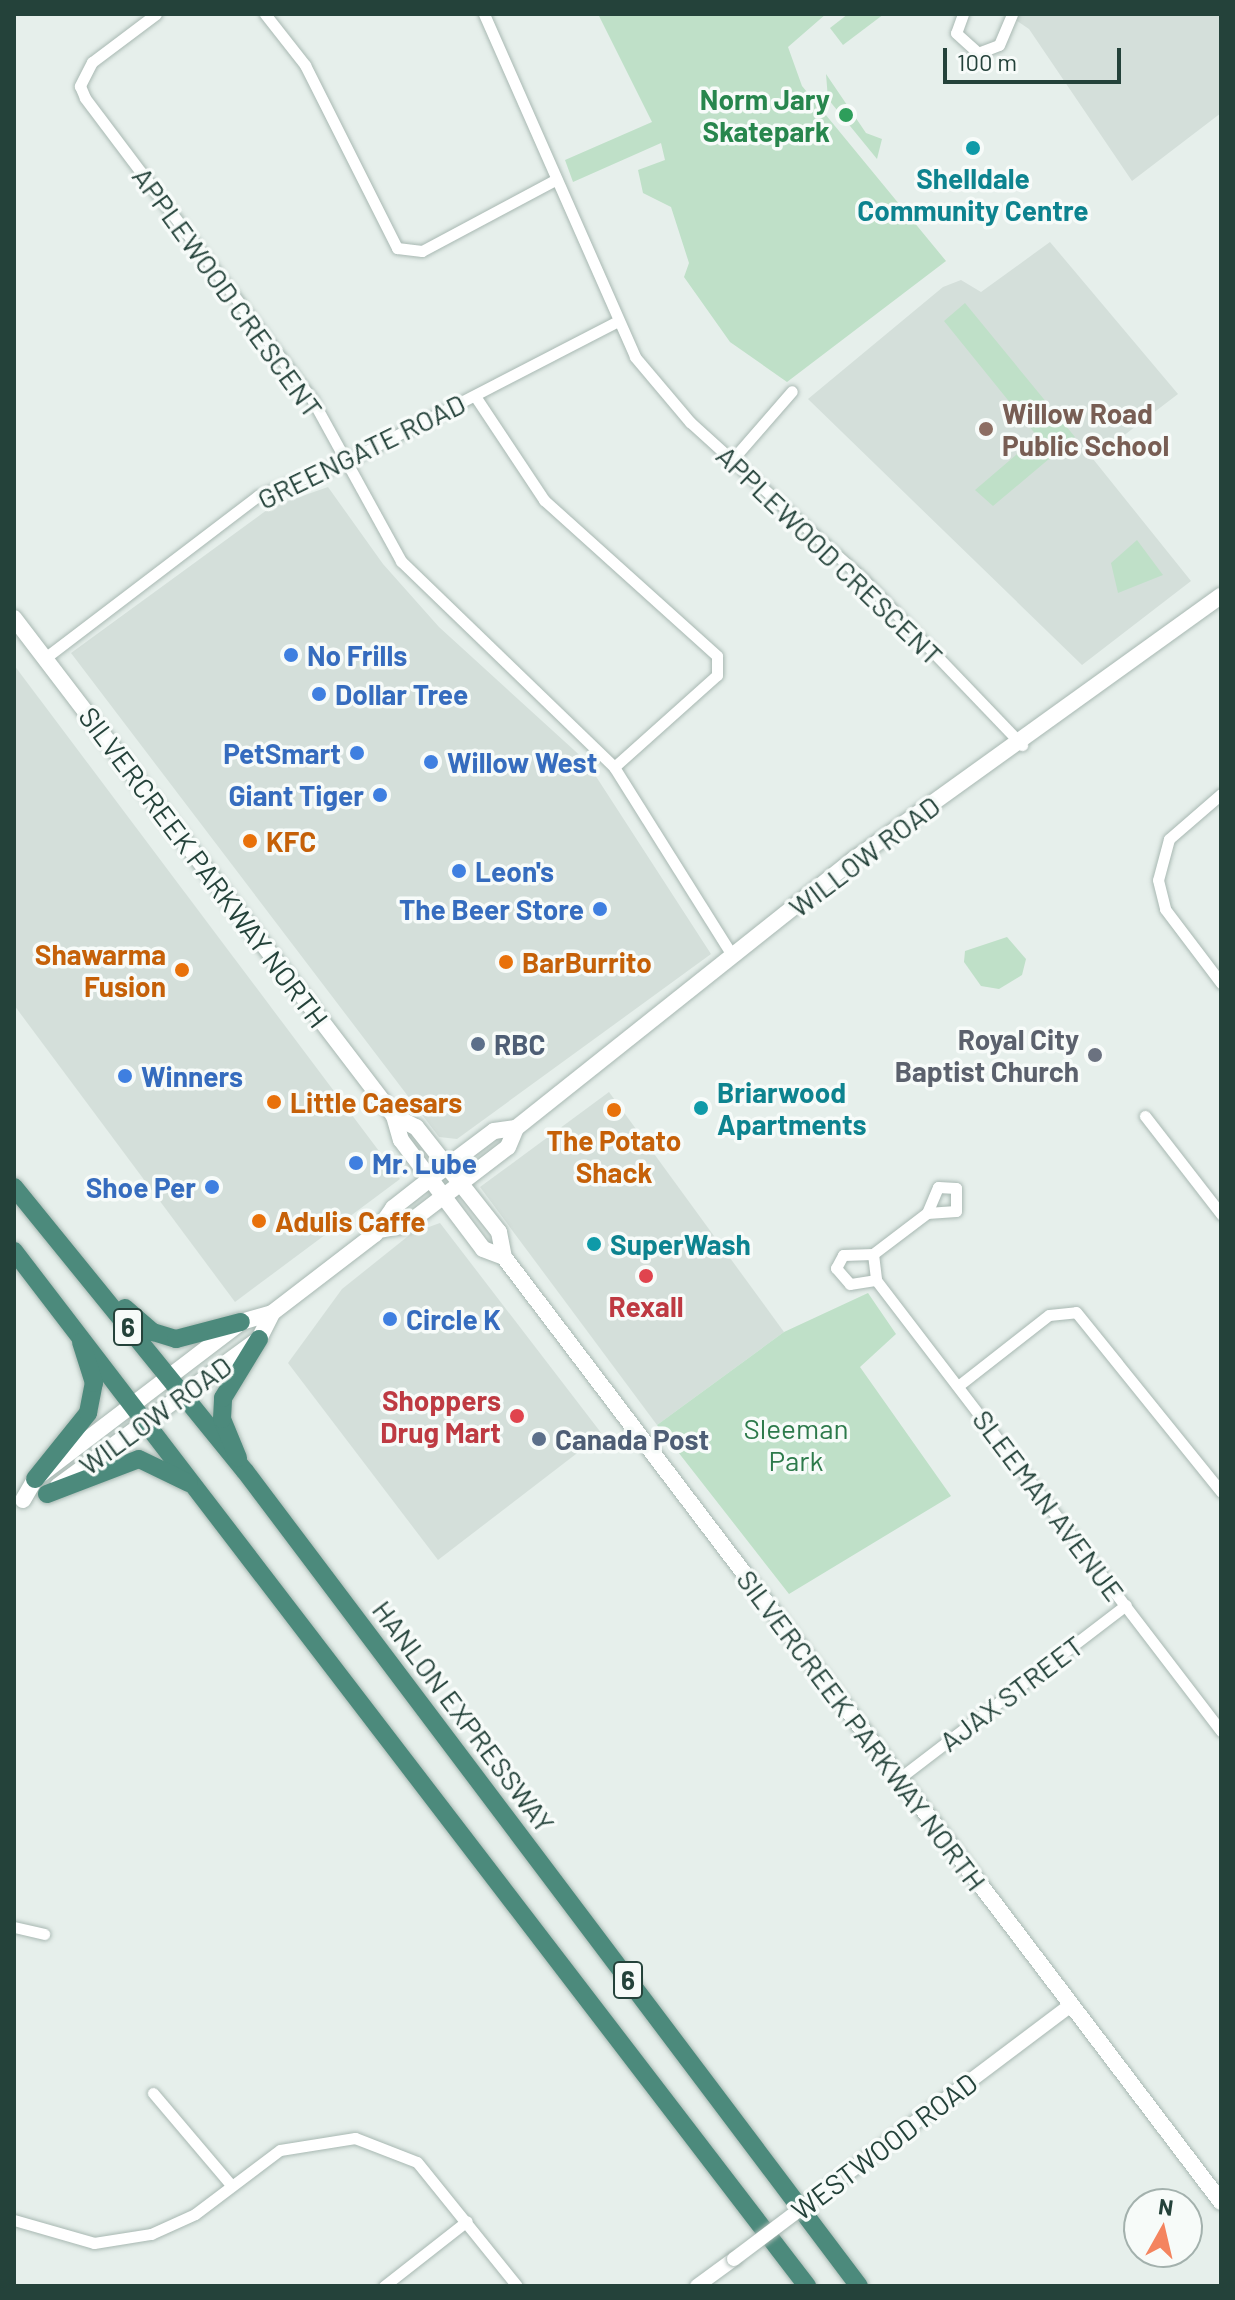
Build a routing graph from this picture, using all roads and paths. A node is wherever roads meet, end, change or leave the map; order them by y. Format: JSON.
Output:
{"nodes":[{"id":1,"x":156,"y":14,"type":"edge"},
{"id":2,"x":265,"y":14,"type":"edge"},
{"id":3,"x":484,"y":14,"type":"edge"},
{"id":4,"x":963,"y":14,"type":"edge"},
{"id":5,"x":1012,"y":14,"type":"edge"},
{"id":6,"x":555,"y":180,"type":"junction"},
{"id":7,"x":614,"y":323,"type":"junction"},
{"id":8,"x":792,"y":391,"type":"dead end"},
{"id":9,"x":475,"y":396,"type":"junction"},
{"id":10,"x":732,"y":460,"type":"junction"},
{"id":11,"x":341,"y":464,"type":"junction"},
{"id":12,"x":1221,"y":596,"type":"edge"},
{"id":13,"x":14,"y":618,"type":"edge"},
{"id":14,"x":45,"y":658,"type":"junction"},
{"id":15,"x":1022,"y":746,"type":"junction"},
{"id":16,"x":614,"y":767,"type":"junction"},
{"id":17,"x":1221,"y":794,"type":"edge"},
{"id":18,"x":733,"y":957,"type":"junction"},
{"id":19,"x":1221,"y":983,"type":"edge"},
{"id":20,"x":394,"y":1116,"type":"junction"},
{"id":21,"x":1145,"y":1116,"type":"dead end"},
{"id":22,"x":516,"y":1128,"type":"junction"},
{"id":23,"x":447,"y":1166,"type":"junction"},
{"id":24,"x":430,"y":1179,"type":"junction"},
{"id":25,"x":460,"y":1183,"type":"junction"},
{"id":26,"x":14,"y":1187,"type":"edge"},
{"id":27,"x":443,"y":1196,"type":"junction"},
{"id":28,"x":927,"y":1213,"type":"dead end"},
{"id":29,"x":1221,"y":1214,"type":"edge"},
{"id":30,"x":380,"y":1230,"type":"junction"},
{"id":31,"x":14,"y":1251,"type":"edge"},
{"id":32,"x":873,"y":1254,"type":"junction"},
{"id":33,"x":504,"y":1257,"type":"junction"},
{"id":34,"x":86,"y":1277,"type":"junction"},
{"id":35,"x":876,"y":1280,"type":"junction"},
{"id":36,"x":272,"y":1313,"type":"junction"},
{"id":37,"x":241,"y":1322,"type":"junction"},
{"id":38,"x":76,"y":1328,"type":"junction"},
{"id":39,"x":259,"y":1339,"type":"junction"},
{"id":40,"x":169,"y":1378,"type":"junction"},
{"id":41,"x":958,"y":1386,"type":"junction"},
{"id":42,"x":182,"y":1395,"type":"junction"},
{"id":43,"x":135,"y":1402,"type":"junction"},
{"id":44,"x":149,"y":1420,"type":"junction"},
{"id":45,"x":245,"y":1471,"type":"junction"},
{"id":46,"x":41,"y":1486,"type":"junction"},
{"id":47,"x":1221,"y":1492,"type":"edge"},
{"id":48,"x":205,"y":1496,"type":"junction"},
{"id":49,"x":18,"y":1504,"type":"edge"},
{"id":50,"x":1126,"y":1605,"type":"junction"},
{"id":51,"x":1221,"y":1731,"type":"edge"},
{"id":52,"x":897,"y":1780,"type":"junction"},
{"id":53,"x":14,"y":1927,"type":"edge"},
{"id":54,"x":44,"y":1934,"type":"dead end"},
{"id":55,"x":1071,"y":2005,"type":"junction"},
{"id":56,"x":153,"y":2093,"type":"dead end"},
{"id":57,"x":231,"y":2185,"type":"junction"},
{"id":58,"x":1221,"y":2202,"type":"edge"},
{"id":59,"x":14,"y":2220,"type":"edge"},
{"id":60,"x":467,"y":2221,"type":"junction"},
{"id":61,"x":384,"y":2286,"type":"edge"},
{"id":62,"x":517,"y":2286,"type":"edge"},
{"id":63,"x":697,"y":2286,"type":"edge"},
{"id":64,"x":807,"y":2286,"type":"edge"},
{"id":65,"x":859,"y":2286,"type":"edge"}],
"edges":[{"from":1,"to":11,"type":"street","name":"APPLEWOOD CRESCENT"},
{"from":2,"to":6,"type":"street"},
{"from":3,"to":6,"type":"street","name":"APPLEWOOD CRESCENT"},
{"from":4,"to":5,"type":"street"},
{"from":6,"to":7,"type":"street","name":"APPLEWOOD CRESCENT"},
{"from":7,"to":9,"type":"street","name":"GREENGATE ROAD"},
{"from":7,"to":10,"type":"street","name":"APPLEWOOD CRESCENT"},
{"from":8,"to":10,"type":"street"},
{"from":9,"to":11,"type":"street","name":"GREENGATE ROAD"},
{"from":9,"to":16,"type":"street"},
{"from":10,"to":15,"type":"street","name":"APPLEWOOD CRESCENT"},
{"from":11,"to":14,"type":"street","name":"GREENGATE ROAD"},
{"from":11,"to":16,"type":"street","name":"APPLEWOOD CRESCENT"},
{"from":12,"to":15,"type":"main road","name":"WILLOW ROAD"},
{"from":13,"to":14,"type":"main road","name":"SILVERCREEK PARKWAY NORTH"},
{"from":14,"to":20,"type":"main road","name":"SILVERCREEK PARKWAY NORTH"},
{"from":15,"to":18,"type":"main road","name":"WILLOW ROAD"},
{"from":16,"to":18,"type":"street","name":"APPLEWOOD CRESCENT"},
{"from":17,"to":19,"type":"street"},
{"from":18,"to":22,"type":"main road","name":"WILLOW ROAD"},
{"from":20,"to":23,"type":"main road","name":"SILVERCREEK PARKWAY NORTH"},
{"from":20,"to":24,"type":"main road","name":"SILVERCREEK PARKWAY NORTH"},
{"from":21,"to":29,"type":"street"},
{"from":22,"to":23,"type":"main road","name":"WILLOW ROAD"},
{"from":22,"to":25,"type":"main road","name":"WILLOW ROAD"},
{"from":23,"to":24,"type":"main road","name":"WILLOW ROAD"},
{"from":23,"to":25,"type":"main road","name":"SILVERCREEK PARKWAY NORTH"},
{"from":24,"to":27,"type":"main road","name":"SILVERCREEK PARKWAY NORTH"},
{"from":24,"to":30,"type":"main road","name":"WILLOW ROAD"},
{"from":25,"to":27,"type":"main road","name":"WILLOW ROAD"},
{"from":25,"to":33,"type":"main road","name":"SILVERCREEK PARKWAY NORTH"},
{"from":26,"to":34,"type":"highway","name":"HANLON EXPRESSWAY","number":"6"},
{"from":27,"to":30,"type":"main road","name":"WILLOW ROAD"},
{"from":27,"to":33,"type":"main road","name":"SILVERCREEK PARKWAY NORTH"},
{"from":28,"to":32,"type":"street"},
{"from":30,"to":36,"type":"main road","name":"WILLOW ROAD"},
{"from":31,"to":38,"type":"highway","number":"6"},
{"from":32,"to":35,"type":"street"},
{"from":32,"to":35,"type":"street"},
{"from":33,"to":52,"type":"main road","name":"SILVERCREEK PARKWAY NORTH"},
{"from":34,"to":37,"type":"highway"},
{"from":34,"to":40,"type":"highway","name":"HANLON EXPRESSWAY","number":"6"},
{"from":35,"to":41,"type":"street","name":"SLEEMAN AVENUE"},
{"from":36,"to":37,"type":"main road","name":"WILLOW ROAD"},
{"from":36,"to":39,"type":"main road","name":"WILLOW ROAD"},
{"from":37,"to":40,"type":"main road","name":"WILLOW ROAD"},
{"from":38,"to":43,"type":"highway","number":"6"},
{"from":38,"to":46,"type":"highway"},
{"from":39,"to":42,"type":"main road","name":"WILLOW ROAD"},
{"from":39,"to":45,"type":"highway"},
{"from":40,"to":42,"type":"highway","name":"HANLON EXPRESSWAY","number":"6"},
{"from":40,"to":43,"type":"main road","name":"WILLOW ROAD"},
{"from":41,"to":47,"type":"street"},
{"from":41,"to":50,"type":"street","name":"SLEEMAN AVENUE"},
{"from":42,"to":44,"type":"main road","name":"WILLOW ROAD"},
{"from":42,"to":45,"type":"highway","name":"HANLON EXPRESSWAY","number":"6"},
{"from":43,"to":44,"type":"highway","number":"6"},
{"from":43,"to":46,"type":"main road","name":"WILLOW ROAD"},
{"from":44,"to":46,"type":"main road","name":"WILLOW ROAD"},
{"from":44,"to":48,"type":"highway","number":"6"},
{"from":45,"to":65,"type":"highway","name":"HANLON EXPRESSWAY","number":"6"},
{"from":46,"to":48,"type":"highway"},
{"from":46,"to":49,"type":"main road","name":"WILLOW ROAD"},
{"from":48,"to":64,"type":"highway","number":"6"},
{"from":50,"to":51,"type":"street","name":"SLEEMAN AVENUE"},
{"from":50,"to":52,"type":"street","name":"AJAX STREET"},
{"from":52,"to":55,"type":"main road","name":"SILVERCREEK PARKWAY NORTH"},
{"from":53,"to":54,"type":"street"},
{"from":55,"to":58,"type":"main road","name":"SILVERCREEK PARKWAY NORTH"},
{"from":55,"to":63,"type":"street","name":"WESTWOOD ROAD","bridge":true},
{"from":56,"to":57,"type":"street"},
{"from":57,"to":59,"type":"street"},
{"from":57,"to":60,"type":"street"},
{"from":60,"to":61,"type":"street"},
{"from":60,"to":62,"type":"street"}]}
